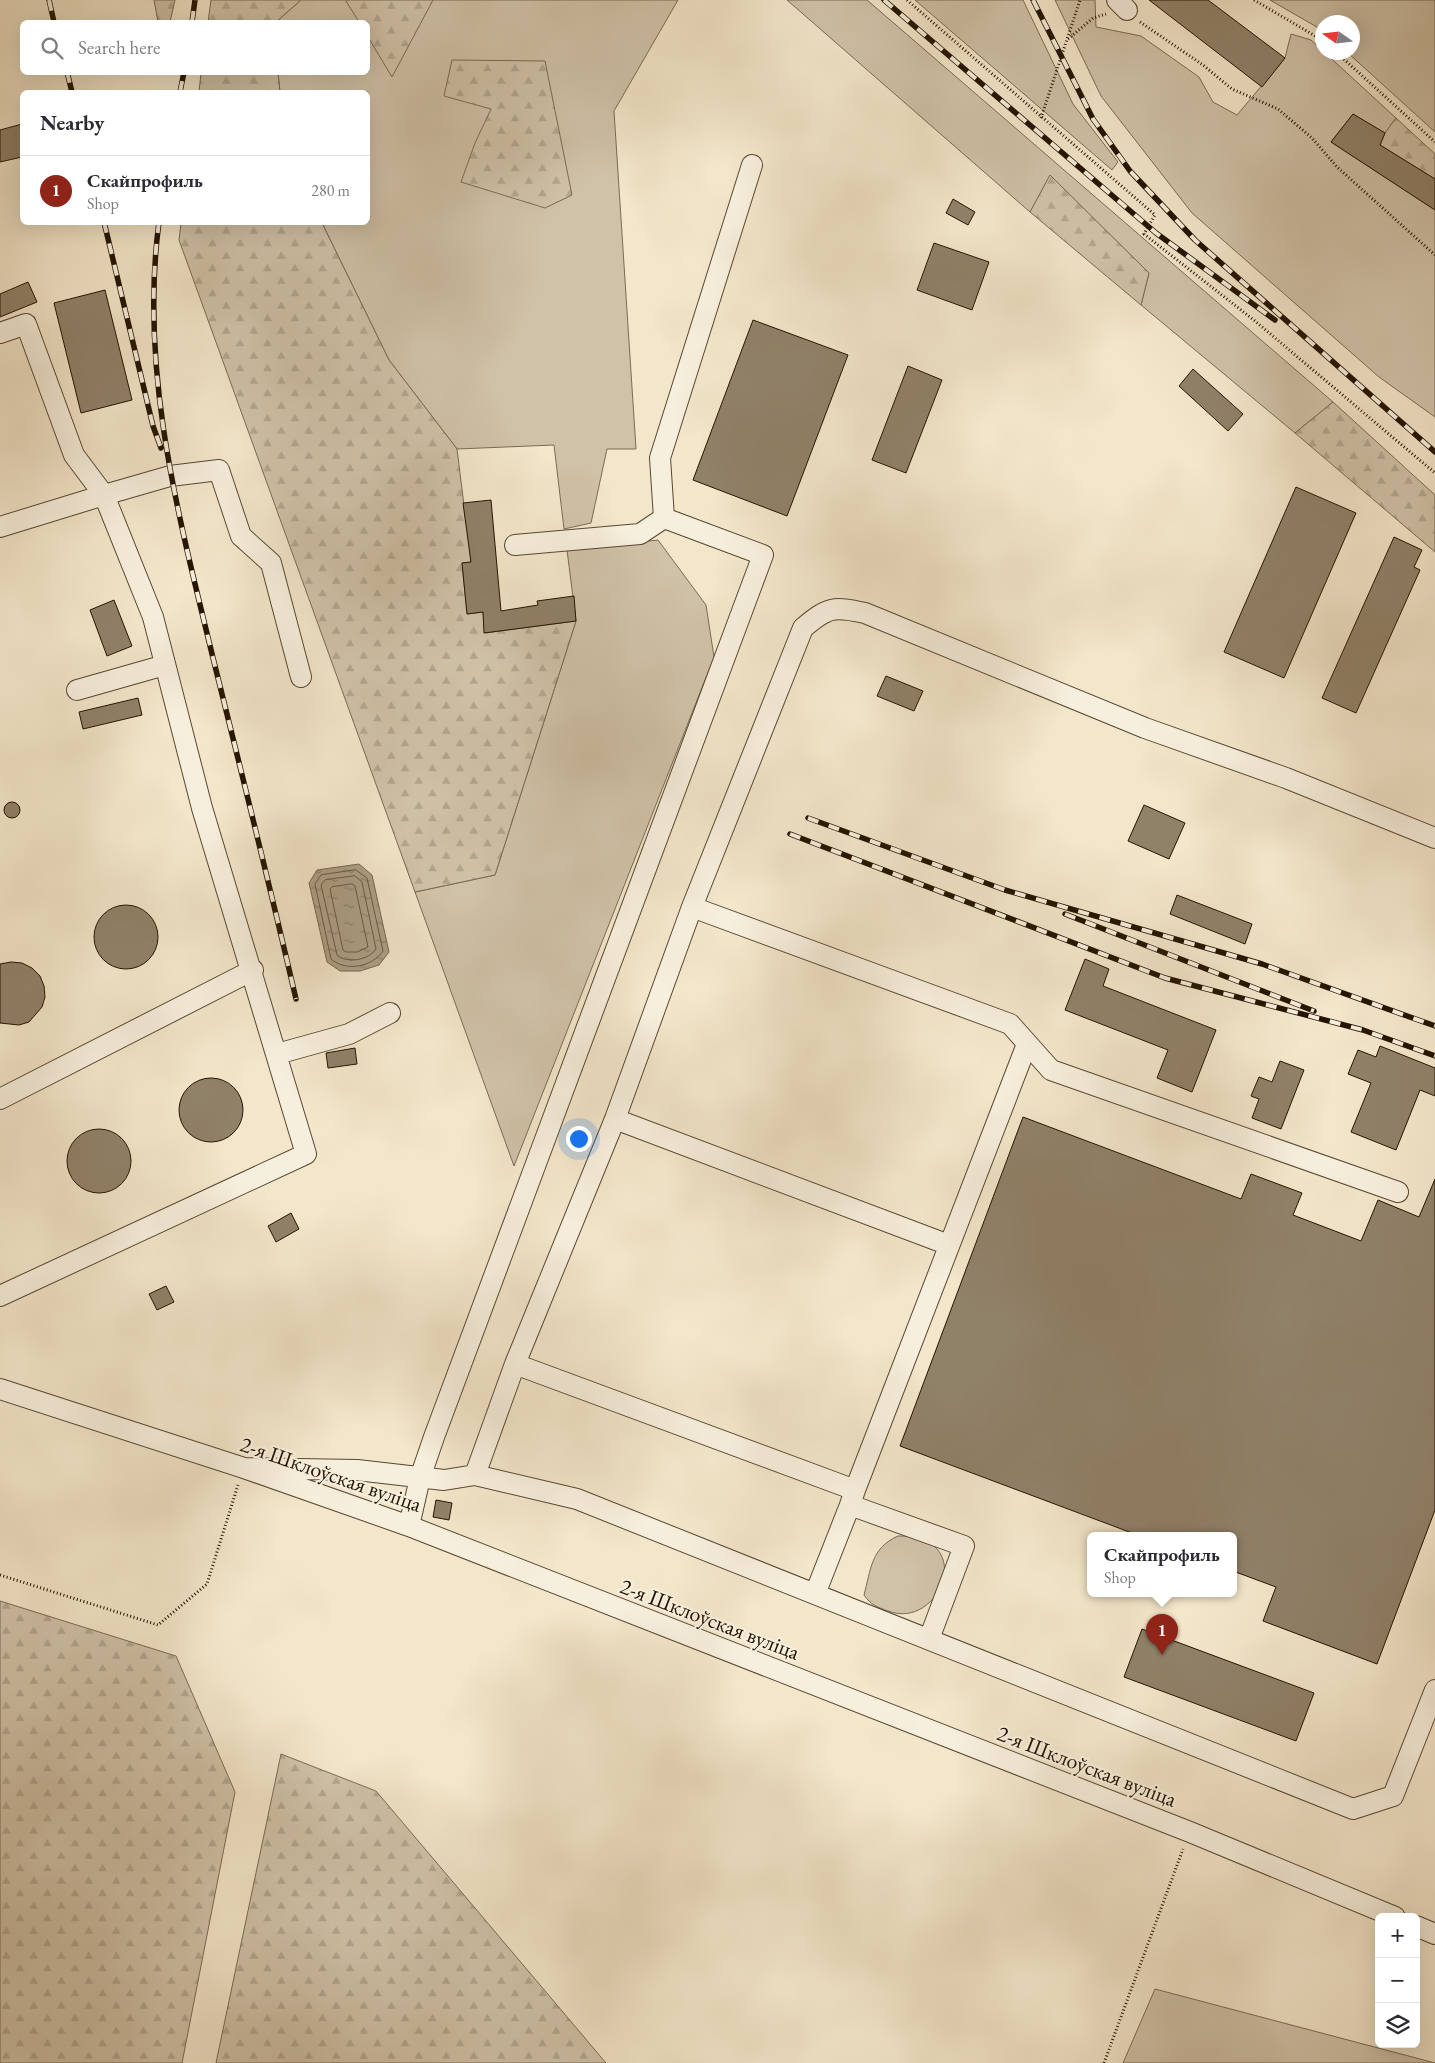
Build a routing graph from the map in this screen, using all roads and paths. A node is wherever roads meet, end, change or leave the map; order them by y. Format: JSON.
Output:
{"nodes":[{"id":1,"x":907,"y":0,"type":"edge"},
{"id":2,"x":1080,"y":0,"type":"edge"},
{"id":3,"x":1254,"y":0,"type":"edge"},
{"id":4,"x":1122,"y":5,"type":"edge"},
{"id":5,"x":1315,"y":36,"type":"edge"},
{"id":6,"x":1068,"y":40,"type":"junction"},
{"id":7,"x":1345,"y":60,"type":"edge"},
{"id":8,"x":1041,"y":118,"type":"junction"},
{"id":9,"x":1435,"y":142,"type":"edge"},
{"id":10,"x":752,"y":165,"type":"dead end"},
{"id":11,"x":1435,"y":255,"type":"edge"},
{"id":12,"x":0,"y":333,"type":"edge"},
{"id":13,"x":1435,"y":473,"type":"edge"},
{"id":14,"x":104,"y":496,"type":"junction"},
{"id":15,"x":664,"y":518,"type":"junction"},
{"id":16,"x":0,"y":527,"type":"edge"},
{"id":17,"x":515,"y":545,"type":"dead end"},
{"id":18,"x":165,"y":665,"type":"junction"},
{"id":19,"x":301,"y":677,"type":"dead end"},
{"id":20,"x":77,"y":690,"type":"dead end"},
{"id":21,"x":1435,"y":838,"type":"edge"},
{"id":22,"x":692,"y":907,"type":"junction"},
{"id":23,"x":253,"y":970,"type":"junction"},
{"id":24,"x":390,"y":1013,"type":"dead end"},
{"id":25,"x":1027,"y":1044,"type":"junction"},
{"id":26,"x":277,"y":1054,"type":"junction"},
{"id":27,"x":0,"y":1099,"type":"edge"},
{"id":28,"x":615,"y":1119,"type":"junction"},
{"id":29,"x":1398,"y":1192,"type":"dead end"},
{"id":30,"x":950,"y":1246,"type":"junction"},
{"id":31,"x":0,"y":1296,"type":"edge"},
{"id":32,"x":515,"y":1364,"type":"junction"},
{"id":33,"x":0,"y":1389,"type":"edge"},
{"id":34,"x":244,"y":1468,"type":"junction"},
{"id":35,"x":475,"y":1475,"type":"junction"},
{"id":36,"x":420,"y":1478,"type":"junction"},
{"id":37,"x":852,"y":1498,"type":"junction"},
{"id":38,"x":409,"y":1526,"type":"junction"},
{"id":39,"x":0,"y":1575,"type":"edge"},
{"id":40,"x":815,"y":1594,"type":"junction"},
{"id":41,"x":929,"y":1640,"type":"junction"},
{"id":42,"x":1435,"y":1690,"type":"edge"},
{"id":43,"x":1190,"y":1832,"type":"junction"},
{"id":44,"x":1384,"y":1913,"type":"edge"},
{"id":45,"x":1420,"y":1928,"type":"edge"},
{"id":46,"x":1435,"y":1934,"type":"edge"},
{"id":47,"x":1104,"y":2063,"type":"edge"}],
"edges":[{"from":1,"to":8,"type":"path"},
{"from":2,"to":6,"type":"path"},
{"from":3,"to":5,"type":"path"},
{"from":4,"to":6,"type":"path"},
{"from":4,"to":11,"type":"path"},
{"from":6,"to":8,"type":"path"},
{"from":7,"to":9,"type":"path"},
{"from":8,"to":13,"type":"path"},
{"from":10,"to":15,"type":"street"},
{"from":12,"to":14,"type":"street"},
{"from":14,"to":16,"type":"street"},
{"from":14,"to":18,"type":"street"},
{"from":14,"to":19,"type":"street"},
{"from":15,"to":17,"type":"street"},
{"from":15,"to":36,"type":"street"},
{"from":18,"to":20,"type":"street"},
{"from":18,"to":23,"type":"street"},
{"from":21,"to":22,"type":"street"},
{"from":22,"to":25,"type":"street"},
{"from":22,"to":28,"type":"street"},
{"from":23,"to":26,"type":"street"},
{"from":23,"to":27,"type":"street"},
{"from":24,"to":26,"type":"street"},
{"from":25,"to":29,"type":"street"},
{"from":25,"to":30,"type":"street"},
{"from":26,"to":31,"type":"street"},
{"from":28,"to":30,"type":"street"},
{"from":28,"to":32,"type":"street"},
{"from":30,"to":37,"type":"street"},
{"from":32,"to":35,"type":"street"},
{"from":32,"to":37,"type":"street"},
{"from":33,"to":34,"type":"street","name":"2-я Шклоўская вуліца"},
{"from":34,"to":36,"type":"street"},
{"from":34,"to":38,"type":"street","name":"2-я Шклоўская вуліца"},
{"from":34,"to":39,"type":"path"},
{"from":35,"to":36,"type":"street"},
{"from":35,"to":40,"type":"street"},
{"from":36,"to":38,"type":"street"},
{"from":37,"to":40,"type":"street"},
{"from":37,"to":41,"type":"street"},
{"from":38,"to":43,"type":"street","name":"2-я Шклоўская вуліца"},
{"from":40,"to":41,"type":"street"},
{"from":41,"to":42,"type":"street"},
{"from":43,"to":44,"type":"street","name":"2-я Шклоўская вуліца"},
{"from":43,"to":47,"type":"path"},
{"from":45,"to":46,"type":"street"}]}
